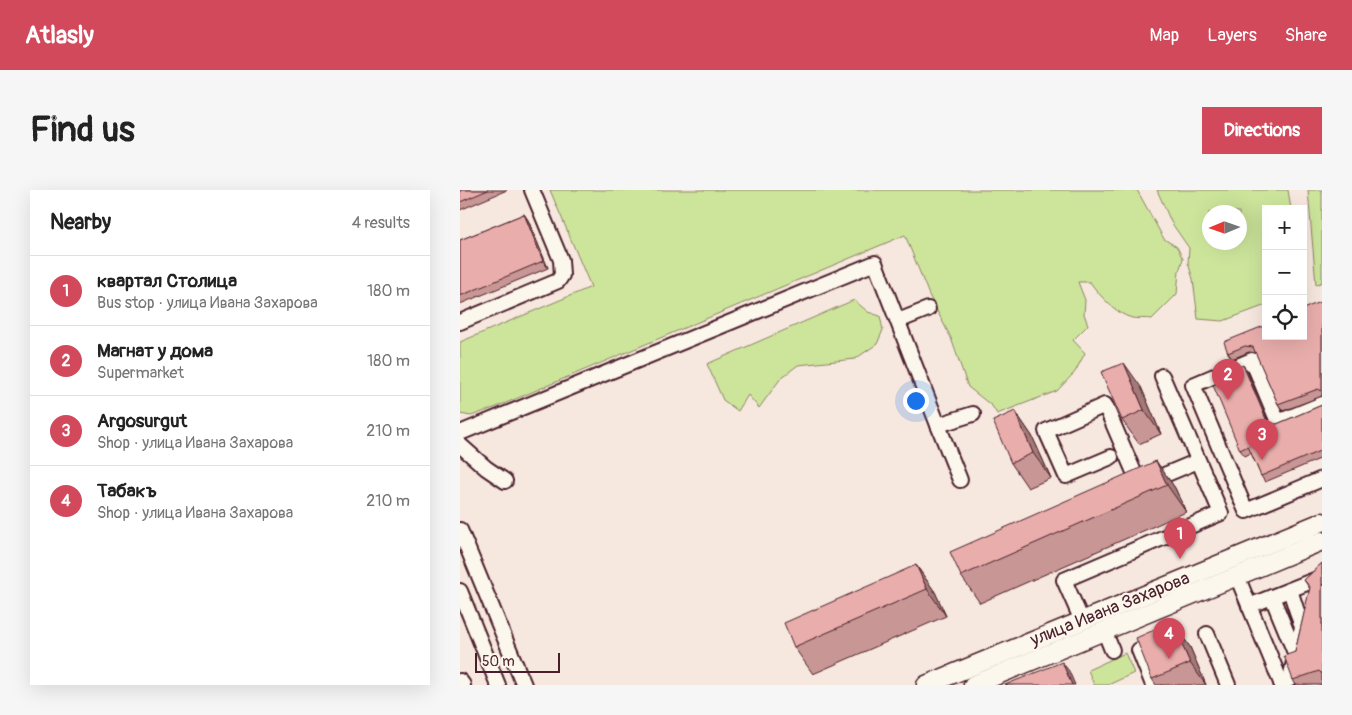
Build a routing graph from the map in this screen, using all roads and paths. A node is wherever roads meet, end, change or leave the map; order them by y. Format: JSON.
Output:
{"nodes":[{"id":1,"x":532,"y":190,"type":"edge"},
{"id":2,"x":928,"y":309,"type":"dead end"},
{"id":3,"x":898,"y":321,"type":"junction"},
{"id":4,"x":460,"y":322,"type":"edge"},
{"id":5,"x":1162,"y":376,"type":"dead end"},
{"id":6,"x":1322,"y":404,"type":"edge"},
{"id":7,"x":973,"y":414,"type":"dead end"},
{"id":8,"x":938,"y":425,"type":"junction"},
{"id":9,"x":460,"y":433,"type":"edge"},
{"id":10,"x":460,"y":445,"type":"edge"},
{"id":11,"x":1111,"y":457,"type":"dead end"},
{"id":12,"x":1198,"y":461,"type":"junction"},
{"id":13,"x":960,"y":480,"type":"dead end"},
{"id":14,"x":1322,"y":480,"type":"edge"},
{"id":15,"x":505,"y":481,"type":"dead end"},
{"id":16,"x":1140,"y":486,"type":"junction"},
{"id":17,"x":1125,"y":492,"type":"edge"},
{"id":18,"x":1322,"y":522,"type":"edge"},
{"id":19,"x":460,"y":530,"type":"edge"},
{"id":20,"x":1322,"y":541,"type":"edge"},
{"id":21,"x":1237,"y":576,"type":"junction"},
{"id":22,"x":1322,"y":577,"type":"edge"},
{"id":23,"x":1290,"y":590,"type":"junction"},
{"id":24,"x":460,"y":591,"type":"edge"},
{"id":25,"x":1272,"y":597,"type":"junction"},
{"id":26,"x":1249,"y":606,"type":"junction"},
{"id":27,"x":1082,"y":620,"type":"junction"},
{"id":28,"x":466,"y":621,"type":"edge"},
{"id":29,"x":1104,"y":630,"type":"junction"},
{"id":30,"x":1207,"y":634,"type":"dead end"},
{"id":31,"x":1112,"y":650,"type":"dead end"},
{"id":32,"x":1139,"y":650,"type":"edge"},
{"id":33,"x":1296,"y":656,"type":"junction"},
{"id":34,"x":460,"y":681,"type":"edge"},
{"id":35,"x":1281,"y":684,"type":"edge"},
{"id":36,"x":463,"y":685,"type":"edge"},
{"id":37,"x":498,"y":685,"type":"edge"},
{"id":38,"x":524,"y":685,"type":"edge"},
{"id":39,"x":926,"y":685,"type":"edge"},
{"id":40,"x":973,"y":685,"type":"edge"},
{"id":41,"x":1153,"y":685,"type":"edge"},
{"id":42,"x":1228,"y":685,"type":"edge"}],
"edges":[{"from":1,"to":4,"type":"street"},
{"from":2,"to":3,"type":"street"},
{"from":3,"to":8,"type":"street"},
{"from":3,"to":9,"type":"street"},
{"from":5,"to":12,"type":"street"},
{"from":6,"to":14,"type":"street"},
{"from":7,"to":8,"type":"street"},
{"from":8,"to":13,"type":"street"},
{"from":10,"to":15,"type":"street"},
{"from":11,"to":16,"type":"street"},
{"from":12,"to":16,"type":"street"},
{"from":12,"to":27,"type":"street"},
{"from":16,"to":17,"type":"street"},
{"from":18,"to":27,"type":"main road","name":"улица Ивана Захарова"},
{"from":19,"to":38,"type":"street"},
{"from":20,"to":21,"type":"main road","name":"улица Ивана Захарова"},
{"from":21,"to":26,"type":"street"},
{"from":21,"to":29,"type":"main road","name":"улица Ивана Захарова"},
{"from":22,"to":23,"type":"street"},
{"from":23,"to":25,"type":"street"},
{"from":23,"to":33,"type":"street"},
{"from":24,"to":28,"type":"street"},
{"from":25,"to":26,"type":"street"},
{"from":25,"to":33,"type":"street"},
{"from":26,"to":35,"type":"street"},
{"from":27,"to":39,"type":"main road","name":"улица Ивана Захарова"},
{"from":28,"to":37,"type":"street"},
{"from":29,"to":31,"type":"street"},
{"from":29,"to":40,"type":"main road","name":"улица Ивана Захарова"},
{"from":30,"to":42,"type":"street"},
{"from":32,"to":41,"type":"street"},
{"from":33,"to":35,"type":"street"},
{"from":34,"to":36,"type":"street"}]}
